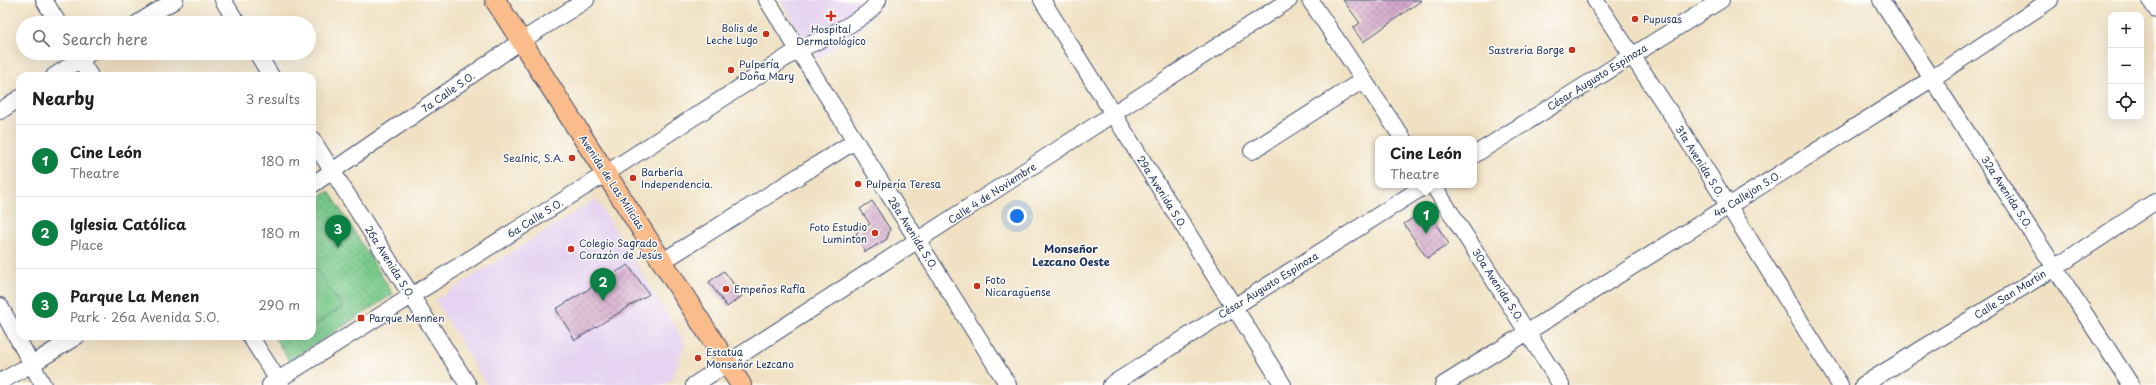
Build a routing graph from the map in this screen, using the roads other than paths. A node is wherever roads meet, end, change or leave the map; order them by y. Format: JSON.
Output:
{"nodes":[{"id":1,"x":44,"y":0,"type":"edge"},
{"id":2,"x":175,"y":0,"type":"edge"},
{"id":3,"x":223,"y":0,"type":"edge"},
{"id":4,"x":495,"y":0,"type":"edge"},
{"id":5,"x":586,"y":0,"type":"edge"},
{"id":6,"x":767,"y":0,"type":"edge"},
{"id":7,"x":878,"y":0,"type":"edge"},
{"id":8,"x":1042,"y":0,"type":"edge"},
{"id":9,"x":1289,"y":0,"type":"edge"},
{"id":10,"x":1310,"y":0,"type":"edge"},
{"id":11,"x":1595,"y":0,"type":"edge"},
{"id":12,"x":1721,"y":0,"type":"edge"},
{"id":13,"x":1881,"y":0,"type":"edge"},
{"id":14,"x":2050,"y":0,"type":"edge"},
{"id":15,"x":2150,"y":0,"type":"edge"},
{"id":16,"x":2156,"y":10,"type":"edge"},
{"id":17,"x":54,"y":16,"type":"edge"},
{"id":18,"x":149,"y":16,"type":"edge"},
{"id":19,"x":233,"y":16,"type":"edge"},
{"id":20,"x":521,"y":41,"type":"junction"},
{"id":21,"x":798,"y":50,"type":"junction"},
{"id":22,"x":1631,"y":55,"type":"junction"},
{"id":23,"x":75,"y":60,"type":"edge"},
{"id":24,"x":84,"y":60,"type":"edge"},
{"id":25,"x":261,"y":60,"type":"edge"},
{"id":26,"x":59,"y":72,"type":"edge"},
{"id":27,"x":88,"y":72,"type":"edge"},
{"id":28,"x":269,"y":72,"type":"edge"},
{"id":29,"x":1933,"y":78,"type":"junction"},
{"id":30,"x":1363,"y":80,"type":"junction"},
{"id":31,"x":16,"y":101,"type":"edge"},
{"id":32,"x":0,"y":111,"type":"edge"},
{"id":33,"x":1113,"y":114,"type":"junction"},
{"id":34,"x":1401,"y":136,"type":"edge"},
{"id":35,"x":855,"y":141,"type":"junction"},
{"id":36,"x":316,"y":145,"type":"edge"},
{"id":37,"x":1252,"y":151,"type":"dead end"},
{"id":38,"x":1477,"y":153,"type":"edge"},
{"id":39,"x":333,"y":172,"type":"junction"},
{"id":40,"x":606,"y":174,"type":"junction"},
{"id":41,"x":316,"y":183,"type":"edge"},
{"id":42,"x":1421,"y":188,"type":"edge"},
{"id":43,"x":1435,"y":188,"type":"edge"},
{"id":44,"x":2156,"y":201,"type":"edge"},
{"id":45,"x":1728,"y":206,"type":"junction"},
{"id":46,"x":918,"y":241,"type":"junction"},
{"id":47,"x":663,"y":261,"type":"junction"},
{"id":48,"x":2056,"y":267,"type":"junction"},
{"id":49,"x":412,"y":295,"type":"junction"},
{"id":50,"x":0,"y":306,"type":"edge"},
{"id":51,"x":1234,"y":307,"type":"junction"},
{"id":52,"x":1527,"y":331,"type":"junction"},
{"id":53,"x":16,"y":335,"type":"edge"},
{"id":54,"x":19,"y":340,"type":"edge"},
{"id":55,"x":71,"y":340,"type":"edge"},
{"id":56,"x":252,"y":340,"type":"edge"},
{"id":57,"x":32,"y":364,"type":"junction"},
{"id":58,"x":728,"y":364,"type":"junction"},
{"id":59,"x":0,"y":382,"type":"edge"},
{"id":60,"x":276,"y":383,"type":"edge"},
{"id":61,"x":43,"y":385,"type":"edge"},
{"id":62,"x":468,"y":385,"type":"edge"},
{"id":63,"x":694,"y":385,"type":"edge"},
{"id":64,"x":741,"y":385,"type":"edge"},
{"id":65,"x":1008,"y":385,"type":"edge"},
{"id":66,"x":1111,"y":385,"type":"edge"},
{"id":67,"x":1283,"y":385,"type":"edge"},
{"id":68,"x":1443,"y":385,"type":"edge"},
{"id":69,"x":1561,"y":385,"type":"edge"},
{"id":70,"x":1840,"y":385,"type":"edge"},
{"id":71,"x":1863,"y":385,"type":"edge"},
{"id":72,"x":2131,"y":385,"type":"edge"}],
"edges":[{"from":1,"to":17,"type":"street"},
{"from":2,"to":18,"type":"street"},
{"from":3,"to":19,"type":"street"},
{"from":4,"to":20,"type":"main road","name":"Avenida de Las Milicias"},
{"from":5,"to":20,"type":"street","name":"7a Calle S.O."},
{"from":6,"to":21,"type":"street","name":"28a Avenida S.O."},
{"from":7,"to":21,"type":"street","name":"6a Calle S.O."},
{"from":8,"to":33,"type":"street","name":"29a Avenida S.O."},
{"from":9,"to":33,"type":"street","name":"Calle 4 de Noviembre"},
{"from":10,"to":30,"type":"street"},
{"from":11,"to":22,"type":"street","name":"31a Avenida S.O."},
{"from":12,"to":22,"type":"street","name":"César Augusto Espinoza"},
{"from":13,"to":29,"type":"street","name":"32a Avenida S.O."},
{"from":14,"to":29,"type":"street","name":"4a Callejon S.O."},
{"from":15,"to":16,"type":"street"},
{"from":20,"to":39,"type":"street","name":"7a Calle S.O."},
{"from":20,"to":40,"type":"main road","name":"Avenida de Las Milicias"},
{"from":21,"to":35,"type":"street","name":"28a Avenida S.O."},
{"from":21,"to":40,"type":"street","name":"6a Calle S.O."},
{"from":22,"to":38,"type":"street","name":"César Augusto Espinoza"},
{"from":22,"to":45,"type":"street","name":"31a Avenida S.O."},
{"from":23,"to":26,"type":"street"},
{"from":24,"to":27,"type":"street"},
{"from":25,"to":28,"type":"street"},
{"from":29,"to":45,"type":"street","name":"4a Callejon S.O."},
{"from":29,"to":48,"type":"street","name":"32a Avenida S.O."},
{"from":30,"to":34,"type":"street"},
{"from":30,"to":37,"type":"street"},
{"from":31,"to":32,"type":"street"},
{"from":33,"to":46,"type":"street","name":"Calle 4 de Noviembre"},
{"from":33,"to":51,"type":"street","name":"29a Avenida S.O."},
{"from":35,"to":46,"type":"street","name":"28a Avenida S.O."},
{"from":35,"to":47,"type":"street"},
{"from":36,"to":39,"type":"street","name":"26a Avenida S.O."},
{"from":39,"to":41,"type":"street","name":"7a Calle S.O."},
{"from":39,"to":49,"type":"street","name":"26a Avenida S.O."},
{"from":40,"to":47,"type":"main road","name":"Avenida de Las Milicias"},
{"from":40,"to":49,"type":"street","name":"6a Calle S.O."},
{"from":42,"to":51,"type":"street","name":"César Augusto Espinoza"},
{"from":43,"to":52,"type":"street","name":"30a Avenida S.O."},
{"from":44,"to":48,"type":"street","name":"Calle San Martin"},
{"from":45,"to":52,"type":"street","name":"4a Callejon S.O."},
{"from":45,"to":70,"type":"street","name":"31a Avenida S.O."},
{"from":46,"to":58,"type":"street","name":"Calle 4 de Noviembre"},
{"from":46,"to":65,"type":"street","name":"28a Avenida S.O."},
{"from":47,"to":58,"type":"main road","name":"Avenida de Las Milicias"},
{"from":48,"to":71,"type":"street","name":"Calle San Martin"},
{"from":48,"to":72,"type":"street","name":"32a Avenida S.O."},
{"from":49,"to":60,"type":"street","name":"6a Calle S.O."},
{"from":49,"to":62,"type":"street","name":"26a Avenida S.O."},
{"from":50,"to":53,"type":"street"},
{"from":51,"to":66,"type":"street","name":"César Augusto Espinoza"},
{"from":51,"to":67,"type":"street","name":"29a Avenida S.O."},
{"from":52,"to":68,"type":"street","name":"4a Callejon S.O."},
{"from":52,"to":69,"type":"street","name":"30a Avenida S.O."},
{"from":54,"to":57,"type":"street"},
{"from":55,"to":57,"type":"street"},
{"from":56,"to":60,"type":"street"},
{"from":57,"to":59,"type":"street"},
{"from":57,"to":61,"type":"street"},
{"from":58,"to":63,"type":"street","name":"Calle 4 de Noviembre"},
{"from":58,"to":64,"type":"main road","name":"Avenida de Las Milicias"}]}
